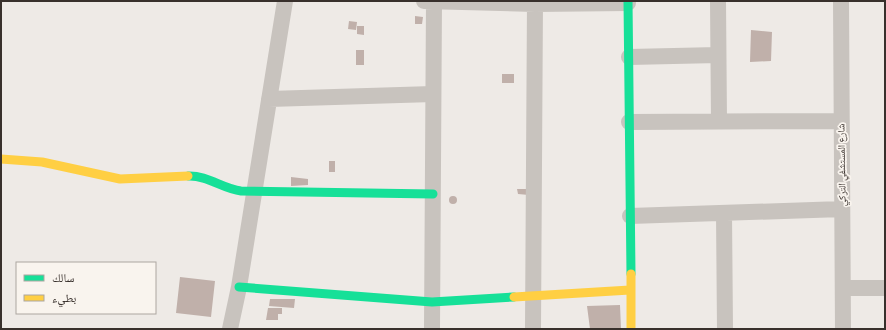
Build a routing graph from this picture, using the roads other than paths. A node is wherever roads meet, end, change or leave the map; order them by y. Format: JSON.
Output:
{"nodes":[{"id":1,"x":285,"y":1,"type":"edge"},
{"id":2,"x":431,"y":1,"type":"edge"},
{"id":3,"x":718,"y":1,"type":"edge"},
{"id":4,"x":841,"y":1,"type":"edge"},
{"id":5,"x":535,"y":2,"type":"edge"},
{"id":6,"x":628,"y":2,"type":"edge"},
{"id":7,"x":718,"y":55,"type":"junction"},
{"id":8,"x":629,"y":57,"type":"junction"},
{"id":9,"x":433,"y":94,"type":"junction"},
{"id":10,"x":269,"y":99,"type":"junction"},
{"id":11,"x":719,"y":121,"type":"junction"},
{"id":12,"x":841,"y":121,"type":"junction"},
{"id":13,"x":629,"y":122,"type":"junction"},
{"id":14,"x":1,"y":159,"type":"edge"},
{"id":15,"x":253,"y":192,"type":"junction"},
{"id":16,"x":433,"y":194,"type":"junction"},
{"id":17,"x":842,"y":209,"type":"junction"},
{"id":18,"x":724,"y":213,"type":"junction"},
{"id":19,"x":630,"y":216,"type":"junction"},
{"id":20,"x":239,"y":287,"type":"junction"},
{"id":21,"x":843,"y":288,"type":"junction"},
{"id":22,"x":885,"y":288,"type":"edge"},
{"id":23,"x":630,"y":290,"type":"junction"},
{"id":24,"x":533,"y":296,"type":"junction"},
{"id":25,"x":432,"y":302,"type":"junction"},
{"id":26,"x":230,"y":329,"type":"edge"},
{"id":27,"x":432,"y":329,"type":"edge"},
{"id":28,"x":533,"y":329,"type":"edge"},
{"id":29,"x":631,"y":329,"type":"edge"},
{"id":30,"x":725,"y":329,"type":"edge"},
{"id":31,"x":843,"y":329,"type":"edge"}],
"edges":[{"from":1,"to":10,"type":"street"},
{"from":2,"to":5,"type":"street"},
{"from":2,"to":9,"type":"street"},
{"from":3,"to":7,"type":"street"},
{"from":4,"to":12,"type":"street","name":"شارع المستشفي التركي"},
{"from":5,"to":6,"type":"street"},
{"from":5,"to":24,"type":"street"},
{"from":6,"to":8,"type":"street"},
{"from":7,"to":8,"type":"street"},
{"from":7,"to":11,"type":"street"},
{"from":8,"to":13,"type":"street"},
{"from":9,"to":10,"type":"street"},
{"from":9,"to":16,"type":"street"},
{"from":10,"to":15,"type":"street"},
{"from":11,"to":12,"type":"street"},
{"from":11,"to":13,"type":"street"},
{"from":12,"to":17,"type":"street","name":"شارع المستشفي التركي"},
{"from":13,"to":19,"type":"street"},
{"from":14,"to":15,"type":"street"},
{"from":15,"to":16,"type":"street"},
{"from":15,"to":20,"type":"street"},
{"from":16,"to":25,"type":"street"},
{"from":17,"to":18,"type":"street"},
{"from":17,"to":21,"type":"street","name":"شارع المستشفي التركي"},
{"from":18,"to":19,"type":"street"},
{"from":18,"to":30,"type":"street"},
{"from":19,"to":23,"type":"street"},
{"from":20,"to":25,"type":"street"},
{"from":20,"to":26,"type":"street"},
{"from":21,"to":22,"type":"street"},
{"from":21,"to":31,"type":"street","name":"شارع المستشفي التركي"},
{"from":23,"to":24,"type":"street"},
{"from":23,"to":29,"type":"street"},
{"from":24,"to":25,"type":"street"},
{"from":24,"to":28,"type":"street"},
{"from":25,"to":27,"type":"street"}]}
